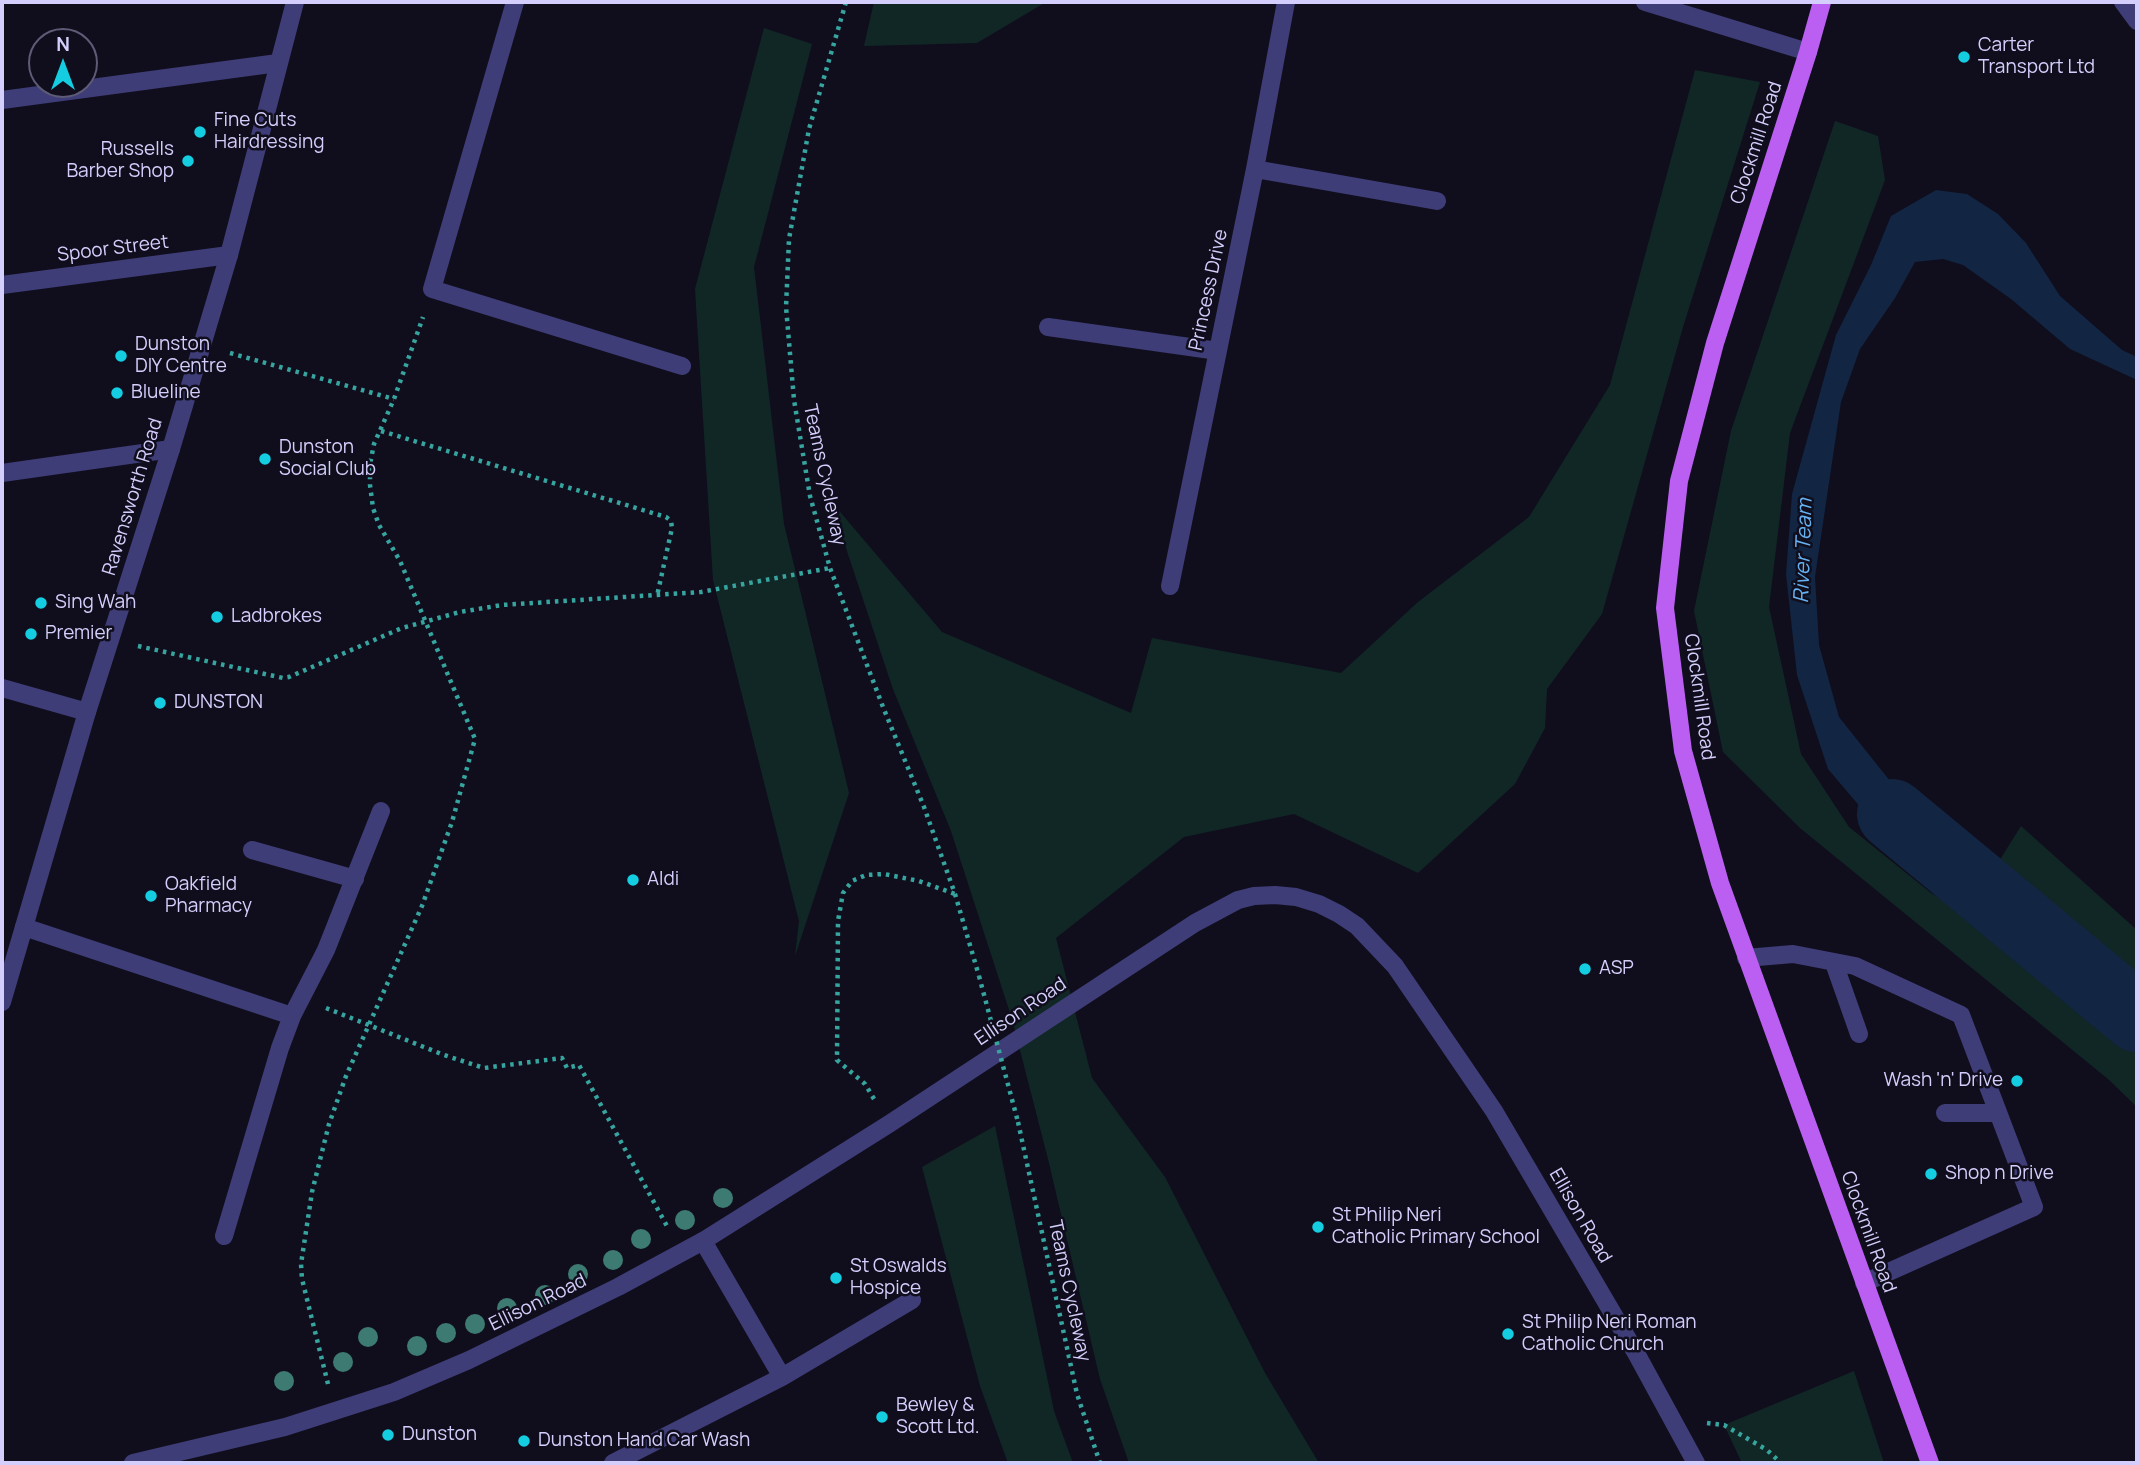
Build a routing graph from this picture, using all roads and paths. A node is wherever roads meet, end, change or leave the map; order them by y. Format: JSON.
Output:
{"nodes":[{"id":1,"x":295,"y":2,"type":"edge"},
{"id":2,"x":515,"y":2,"type":"edge"},
{"id":3,"x":846,"y":2,"type":"edge"},
{"id":4,"x":1286,"y":2,"type":"edge"},
{"id":5,"x":1645,"y":2,"type":"edge"},
{"id":6,"x":1822,"y":2,"type":"edge"},
{"id":7,"x":2123,"y":2,"type":"edge"},
{"id":8,"x":2137,"y":22,"type":"edge"},
{"id":9,"x":1808,"y":52,"type":"junction"},
{"id":10,"x":278,"y":64,"type":"junction"},
{"id":11,"x":2,"y":100,"type":"edge"},
{"id":12,"x":1255,"y":169,"type":"junction"},
{"id":13,"x":1437,"y":201,"type":"dead end"},
{"id":14,"x":229,"y":255,"type":"junction"},
{"id":15,"x":2,"y":285,"type":"edge"},
{"id":16,"x":1048,"y":327,"type":"dead end"},
{"id":17,"x":201,"y":345,"type":"junction"},
{"id":18,"x":1218,"y":351,"type":"junction"},
{"id":19,"x":682,"y":366,"type":"dead end"},
{"id":20,"x":394,"y":399,"type":"dead end"},
{"id":21,"x":381,"y":431,"type":"dead end"},
{"id":22,"x":171,"y":449,"type":"junction"},
{"id":23,"x":2,"y":473,"type":"edge"},
{"id":24,"x":830,"y":568,"type":"junction"},
{"id":25,"x":1170,"y":586,"type":"dead end"},
{"id":26,"x":657,"y":596,"type":"junction"},
{"id":27,"x":110,"y":640,"type":"junction"},
{"id":28,"x":2,"y":688,"type":"edge"},
{"id":29,"x":88,"y":712,"type":"junction"},
{"id":30,"x":380,"y":811,"type":"dead end"},
{"id":31,"x":252,"y":850,"type":"dead end"},
{"id":32,"x":355,"y":879,"type":"junction"},
{"id":33,"x":955,"y":894,"type":"junction"},
{"id":34,"x":24,"y":927,"type":"junction"},
{"id":35,"x":1746,"y":958,"type":"junction"},
{"id":36,"x":1834,"y":963,"type":"junction"},
{"id":37,"x":303,"y":998,"type":"junction"},
{"id":38,"x":2,"y":1002,"type":"edge"},
{"id":39,"x":292,"y":1016,"type":"junction"},
{"id":40,"x":1858,"y":1034,"type":"dead end"},
{"id":41,"x":1945,"y":1113,"type":"dead end"},
{"id":42,"x":1998,"y":1113,"type":"junction"},
{"id":43,"x":889,"y":1124,"type":"junction"},
{"id":44,"x":224,"y":1236,"type":"dead end"},
{"id":45,"x":703,"y":1241,"type":"junction"},
{"id":46,"x":681,"y":1253,"type":"junction"},
{"id":47,"x":1864,"y":1283,"type":"junction"},
{"id":48,"x":912,"y":1300,"type":"dead end"},
{"id":49,"x":782,"y":1377,"type":"junction"},
{"id":50,"x":1671,"y":1418,"type":"junction"},
{"id":51,"x":133,"y":1463,"type":"edge"},
{"id":52,"x":613,"y":1463,"type":"edge"},
{"id":53,"x":1100,"y":1463,"type":"edge"},
{"id":54,"x":1696,"y":1463,"type":"edge"},
{"id":55,"x":1781,"y":1463,"type":"edge"},
{"id":56,"x":1930,"y":1463,"type":"edge"}],
"edges":[{"from":1,"to":10,"type":"street","name":"Ravensworth Road"},
{"from":2,"to":19,"type":"street"},
{"from":3,"to":24,"type":"path","name":"Teams Cycleway"},
{"from":4,"to":12,"type":"street","name":"Princess Drive"},
{"from":5,"to":9,"type":"street"},
{"from":6,"to":9,"type":"main road","name":"Clockmill Road"},
{"from":7,"to":8,"type":"street"},
{"from":9,"to":35,"type":"main road","name":"Clockmill Road"},
{"from":10,"to":11,"type":"street"},
{"from":10,"to":14,"type":"street","name":"Ravensworth Road"},
{"from":12,"to":13,"type":"street"},
{"from":12,"to":18,"type":"street","name":"Princess Drive"},
{"from":14,"to":15,"type":"street","name":"Spoor Street"},
{"from":14,"to":17,"type":"street","name":"Ravensworth Road"},
{"from":16,"to":18,"type":"street"},
{"from":17,"to":20,"type":"path"},
{"from":17,"to":22,"type":"street","name":"Ravensworth Road"},
{"from":18,"to":25,"type":"street","name":"Princess Drive"},
{"from":21,"to":26,"type":"path"},
{"from":22,"to":23,"type":"street"},
{"from":22,"to":27,"type":"street","name":"Ravensworth Road"},
{"from":24,"to":26,"type":"path"},
{"from":24,"to":33,"type":"path","name":"Teams Cycleway"},
{"from":26,"to":27,"type":"path"},
{"from":27,"to":29,"type":"street","name":"Ravensworth Road"},
{"from":28,"to":29,"type":"street"},
{"from":29,"to":34,"type":"street","name":"Ravensworth Road"},
{"from":30,"to":32,"type":"street"},
{"from":31,"to":32,"type":"street"},
{"from":32,"to":37,"type":"street"},
{"from":33,"to":43,"type":"path"},
{"from":33,"to":53,"type":"path","name":"Teams Cycleway","bridge":true},
{"from":34,"to":38,"type":"street","name":"Ravensworth Road"},
{"from":34,"to":39,"type":"street"},
{"from":35,"to":36,"type":"street"},
{"from":35,"to":47,"type":"main road","name":"Clockmill Road"},
{"from":36,"to":40,"type":"street"},
{"from":36,"to":42,"type":"street"},
{"from":37,"to":39,"type":"street"},
{"from":37,"to":46,"type":"path"},
{"from":39,"to":44,"type":"street"},
{"from":41,"to":42,"type":"street"},
{"from":42,"to":47,"type":"street"},
{"from":43,"to":45,"type":"street","name":"Ellison Road"},
{"from":43,"to":50,"type":"street","name":"Ellison Road"},
{"from":45,"to":46,"type":"street","name":"Ellison Road"},
{"from":45,"to":49,"type":"street"},
{"from":46,"to":51,"type":"street","name":"Ellison Road"},
{"from":47,"to":56,"type":"main road","name":"Clockmill Road"},
{"from":48,"to":49,"type":"street"},
{"from":49,"to":52,"type":"street"},
{"from":50,"to":54,"type":"street","name":"Ellison Road"},
{"from":50,"to":55,"type":"path"}]}
